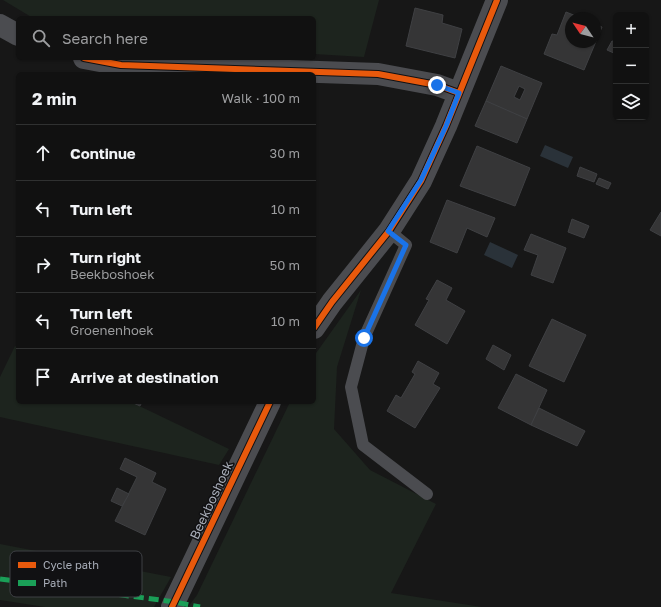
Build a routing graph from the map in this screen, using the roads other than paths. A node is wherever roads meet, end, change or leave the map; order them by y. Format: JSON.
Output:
{"nodes":[{"id":1,"x":497,"y":0,"type":"edge"},
{"id":2,"x":0,"y":25,"type":"edge"},
{"id":3,"x":16,"y":34,"type":"edge"},
{"id":4,"x":95,"y":60,"type":"edge"},
{"id":5,"x":459,"y":93,"type":"junction"},
{"id":6,"x":388,"y":231,"type":"junction"},
{"id":7,"x":316,"y":325,"type":"edge"},
{"id":8,"x":269,"y":404,"type":"edge"},
{"id":9,"x":427,"y":494,"type":"dead end"},
{"id":10,"x":172,"y":607,"type":"edge"}],
"edges":[{"from":1,"to":5,"type":"street"},
{"from":2,"to":3,"type":"street"},
{"from":4,"to":5,"type":"street"},
{"from":5,"to":6,"type":"street"},
{"from":6,"to":7,"type":"street"},
{"from":6,"to":9,"type":"lane"},
{"from":8,"to":10,"type":"street","name":"Beekboshoek"}]}
